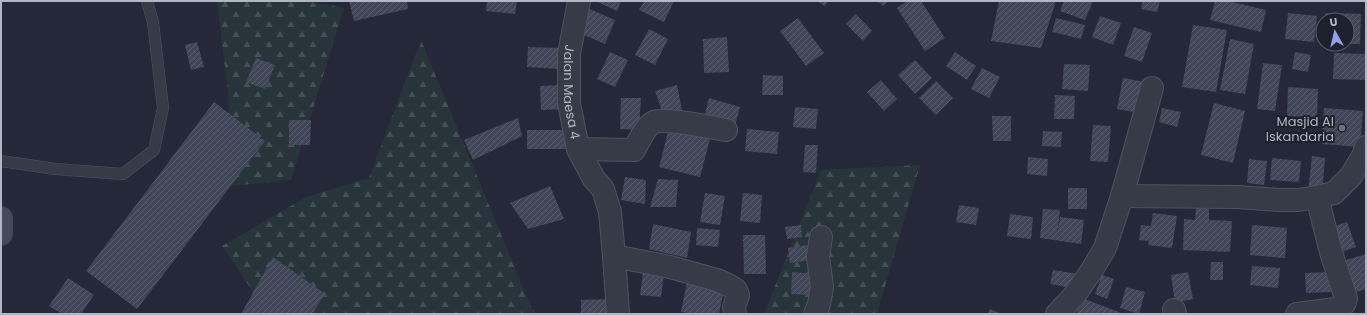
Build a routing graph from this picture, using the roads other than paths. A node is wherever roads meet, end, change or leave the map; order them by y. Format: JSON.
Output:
{"nodes":[{"id":1,"x":147,"y":1,"type":"edge"},
{"id":2,"x":579,"y":1,"type":"edge"},
{"id":3,"x":1152,"y":88,"type":"dead end"},
{"id":4,"x":726,"y":130,"type":"dead end"},
{"id":5,"x":1366,"y":147,"type":"edge"},
{"id":6,"x":578,"y":149,"type":"junction"},
{"id":7,"x":1,"y":161,"type":"edge"},
{"id":8,"x":1361,"y":169,"type":"edge"},
{"id":9,"x":1122,"y":196,"type":"junction"},
{"id":10,"x":1317,"y":197,"type":"junction"},
{"id":11,"x":1,"y":218,"type":"edge"},
{"id":12,"x":1,"y":234,"type":"edge"},
{"id":13,"x":821,"y":237,"type":"dead end"},
{"id":14,"x":614,"y":256,"type":"junction"},
{"id":15,"x":618,"y":314,"type":"edge"},
{"id":16,"x":735,"y":314,"type":"edge"},
{"id":17,"x":815,"y":314,"type":"edge"},
{"id":18,"x":1057,"y":314,"type":"edge"},
{"id":19,"x":1301,"y":314,"type":"edge"}],
"edges":[{"from":1,"to":7,"type":"lane"},
{"from":2,"to":6,"type":"street","name":"Jalan Maesa 4"},
{"from":3,"to":9,"type":"street"},
{"from":4,"to":6,"type":"street"},
{"from":5,"to":8,"type":"street"},
{"from":6,"to":14,"type":"street","name":"Jalan Maesa 4"},
{"from":8,"to":10,"type":"street"},
{"from":9,"to":10,"type":"street"},
{"from":9,"to":18,"type":"street"},
{"from":10,"to":19,"type":"street"},
{"from":11,"to":12,"type":"street"},
{"from":13,"to":17,"type":"street"},
{"from":14,"to":15,"type":"street","name":"Jalan Maesa 4"},
{"from":14,"to":16,"type":"street"}]}
